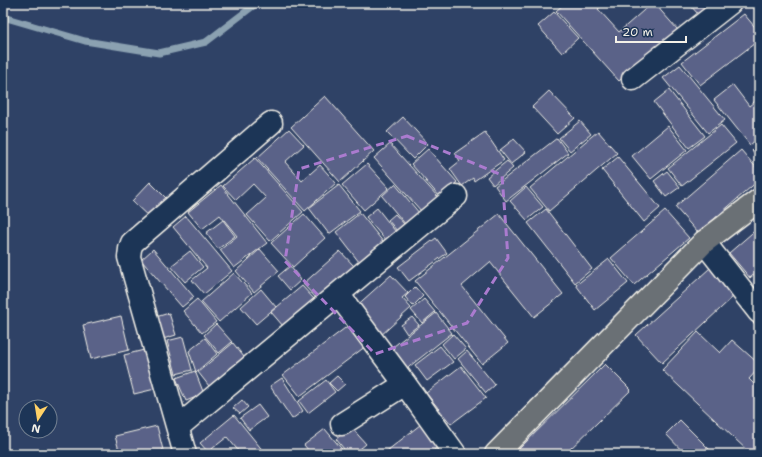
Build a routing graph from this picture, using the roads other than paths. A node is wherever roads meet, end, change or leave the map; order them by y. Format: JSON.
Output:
{"nodes":[{"id":1,"x":730,"y":3,"type":"edge"},
{"id":2,"x":633,"y":78,"type":"dead end"},
{"id":3,"x":271,"y":123,"type":"dead end"},
{"id":4,"x":456,"y":196,"type":"dead end"},
{"id":5,"x":759,"y":200,"type":"edge"},
{"id":6,"x":704,"y":242,"type":"junction"},
{"id":7,"x":338,"y":294,"type":"junction"},
{"id":8,"x":759,"y":312,"type":"edge"},
{"id":9,"x":405,"y":384,"type":"junction"},
{"id":10,"x":342,"y":424,"type":"dead end"},
{"id":11,"x":178,"y":427,"type":"junction"},
{"id":12,"x":185,"y":454,"type":"edge"},
{"id":13,"x":455,"y":454,"type":"edge"},
{"id":14,"x":496,"y":454,"type":"edge"}],
"edges":[{"from":1,"to":2,"type":"street"},
{"from":3,"to":11,"type":"street"},
{"from":4,"to":7,"type":"street"},
{"from":5,"to":6,"type":"main road"},
{"from":6,"to":8,"type":"street"},
{"from":6,"to":14,"type":"main road"},
{"from":7,"to":9,"type":"street"},
{"from":7,"to":11,"type":"street"},
{"from":9,"to":10,"type":"street"},
{"from":9,"to":13,"type":"street"},
{"from":11,"to":12,"type":"street"}]}
